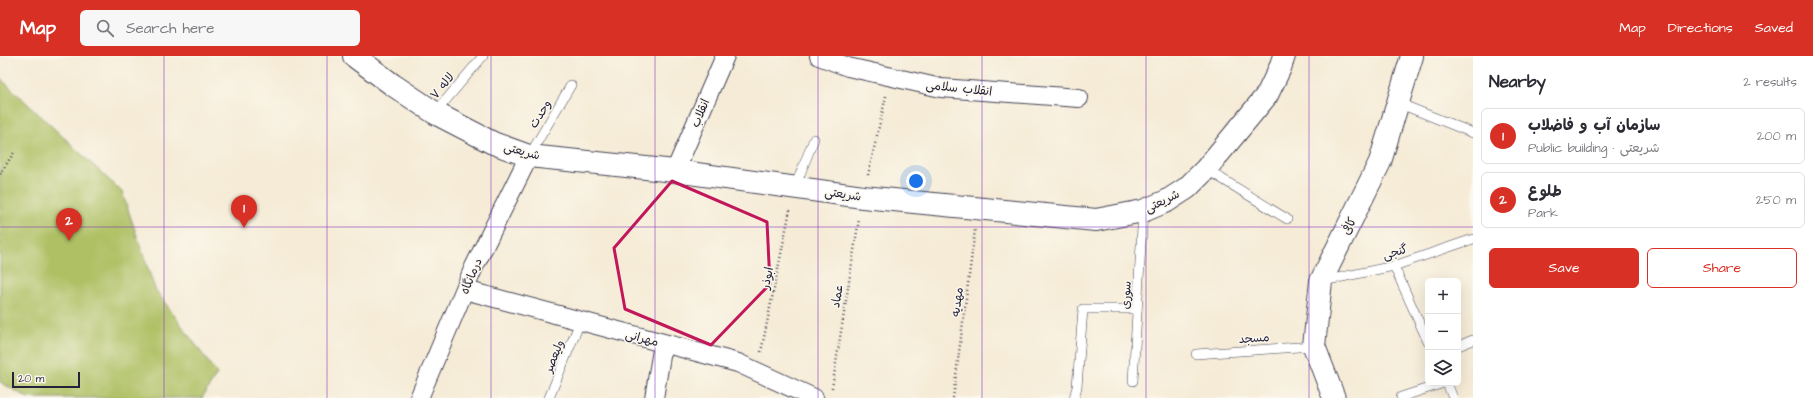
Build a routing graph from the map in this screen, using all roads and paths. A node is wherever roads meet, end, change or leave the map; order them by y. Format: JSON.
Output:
{"nodes":[{"id":1,"x":354,"y":56,"type":"edge"},
{"id":2,"x":483,"y":56,"type":"edge"},
{"id":3,"x":725,"y":56,"type":"edge"},
{"id":4,"x":819,"y":56,"type":"edge"},
{"id":5,"x":1284,"y":56,"type":"edge"},
{"id":6,"x":1412,"y":56,"type":"edge"},
{"id":7,"x":891,"y":77,"type":"junction"},
{"id":8,"x":571,"y":85,"type":"dead end"},
{"id":9,"x":1079,"y":98,"type":"dead end"},
{"id":10,"x":1398,"y":103,"type":"junction"},
{"id":11,"x":436,"y":113,"type":"junction"},
{"id":12,"x":1473,"y":133,"type":"edge"},
{"id":13,"x":814,"y":139,"type":"dead end"},
{"id":14,"x":15,"y":151,"type":"dead end"},
{"id":15,"x":529,"y":156,"type":"junction"},
{"id":16,"x":1206,"y":169,"type":"junction"},
{"id":17,"x":675,"y":171,"type":"junction"},
{"id":18,"x":0,"y":174,"type":"edge"},
{"id":19,"x":795,"y":188,"type":"junction"},
{"id":20,"x":863,"y":197,"type":"junction"},
{"id":21,"x":978,"y":208,"type":"junction"},
{"id":22,"x":1144,"y":211,"type":"junction"},
{"id":23,"x":1287,"y":220,"type":"dead end"},
{"id":24,"x":1473,"y":240,"type":"edge"},
{"id":25,"x":1394,"y":266,"type":"junction"},
{"id":26,"x":1322,"y":282,"type":"junction"},
{"id":27,"x":465,"y":290,"type":"junction"},
{"id":28,"x":1137,"y":309,"type":"junction"},
{"id":29,"x":580,"y":322,"type":"junction"},
{"id":30,"x":1425,"y":335,"type":"edge"},
{"id":31,"x":1473,"y":340,"type":"edge"},
{"id":32,"x":664,"y":344,"type":"junction"},
{"id":33,"x":1461,"y":345,"type":"edge"},
{"id":34,"x":1314,"y":346,"type":"junction"},
{"id":35,"x":1196,"y":354,"type":"dead end"},
{"id":36,"x":757,"y":372,"type":"junction"},
{"id":37,"x":1133,"y":381,"type":"dead end"},
{"id":38,"x":1436,"y":386,"type":"edge"},
{"id":39,"x":1447,"y":386,"type":"edge"},
{"id":40,"x":831,"y":390,"type":"dead end"},
{"id":41,"x":1401,"y":397,"type":"dead end"},
{"id":42,"x":418,"y":398,"type":"edge"},
{"id":43,"x":550,"y":398,"type":"edge"},
{"id":44,"x":654,"y":398,"type":"edge"},
{"id":45,"x":814,"y":398,"type":"edge"},
{"id":46,"x":953,"y":398,"type":"edge"},
{"id":47,"x":1074,"y":398,"type":"edge"},
{"id":48,"x":1334,"y":398,"type":"edge"},
{"id":49,"x":1454,"y":398,"type":"edge"}],
"edges":[{"from":1,"to":11,"type":"street","name":"شریعتی"},
{"from":2,"to":11,"type":"lane","name":"لاله ۷"},
{"from":3,"to":17,"type":"street","name":"انقلاب"},
{"from":4,"to":7,"type":"street","name":"انقلاب سلامی"},
{"from":5,"to":16,"type":"street","name":"شریعتی"},
{"from":6,"to":10,"type":"street","name":"کافی"},
{"from":7,"to":9,"type":"street","name":"انقلاب سلامی"},
{"from":7,"to":20,"type":"path","name":"عماد"},
{"from":8,"to":15,"type":"lane","name":"وحدت"},
{"from":10,"to":12,"type":"lane"},
{"from":10,"to":26,"type":"street","name":"کافی"},
{"from":11,"to":15,"type":"street","name":"شریعتی"},
{"from":13,"to":19,"type":"lane"},
{"from":14,"to":18,"type":"path"},
{"from":15,"to":17,"type":"street","name":"شریعتی"},
{"from":15,"to":27,"type":"street","name":"درمانگاه"},
{"from":16,"to":22,"type":"street","name":"شریعتی"},
{"from":16,"to":23,"type":"lane"},
{"from":17,"to":19,"type":"street","name":"شریعتی"},
{"from":19,"to":20,"type":"street","name":"شریعتی"},
{"from":19,"to":36,"type":"path","name":"ابوذر"},
{"from":20,"to":21,"type":"street","name":"شریعتی"},
{"from":20,"to":40,"type":"path","name":"عماد"},
{"from":21,"to":22,"type":"street","name":"شریعتی"},
{"from":21,"to":46,"type":"path","name":"مهدیه"},
{"from":22,"to":28,"type":"lane","name":"سوری"},
{"from":24,"to":25,"type":"lane","name":"گنجی"},
{"from":25,"to":26,"type":"lane","name":"گنجی"},
{"from":25,"to":30,"type":"lane"},
{"from":26,"to":34,"type":"street","name":"کافی"},
{"from":27,"to":29,"type":"street","name":"مهرانی"},
{"from":27,"to":42,"type":"street","name":"درمانگاه"},
{"from":28,"to":37,"type":"lane","name":"سوری"},
{"from":28,"to":47,"type":"lane"},
{"from":29,"to":32,"type":"street","name":"مهرانی"},
{"from":29,"to":43,"type":"lane","name":"ولیعصر"},
{"from":31,"to":33,"type":"lane"},
{"from":32,"to":36,"type":"street","name":"مهرانی"},
{"from":32,"to":44,"type":"street"},
{"from":34,"to":35,"type":"lane","name":"مسجد"},
{"from":34,"to":48,"type":"street","name":"کافی"},
{"from":36,"to":45,"type":"street","name":"مهرانی"},
{"from":38,"to":41,"type":"lane"},
{"from":39,"to":49,"type":"lane"}]}
